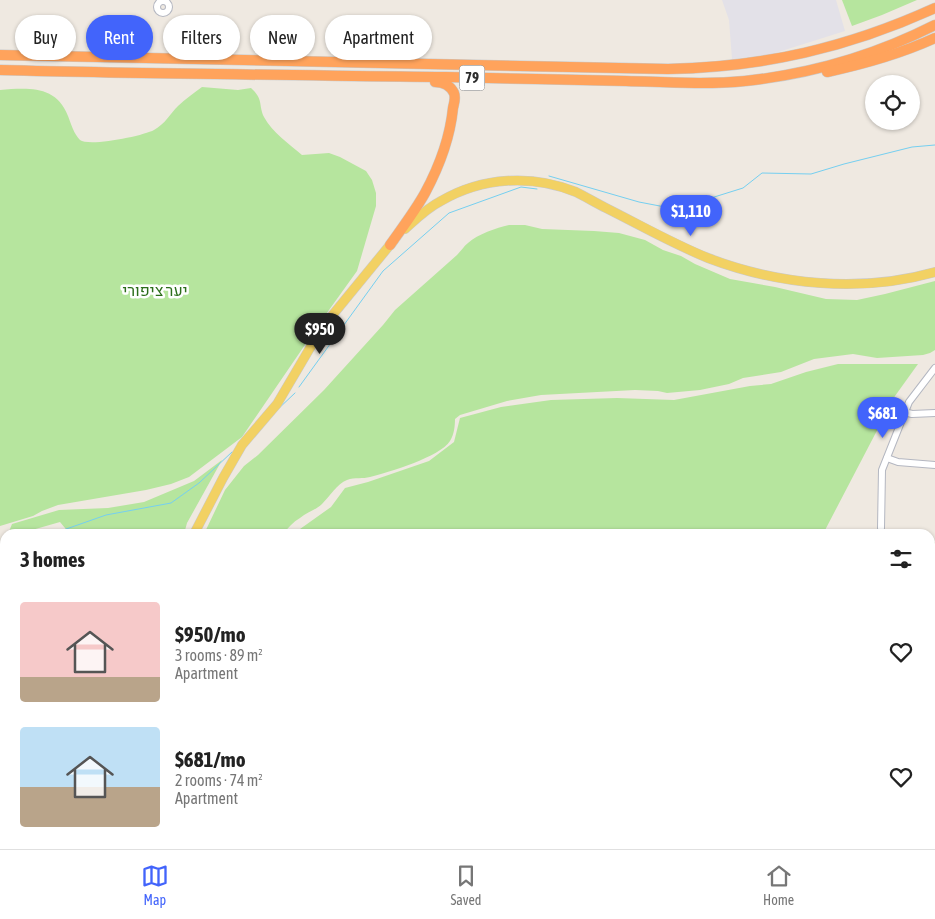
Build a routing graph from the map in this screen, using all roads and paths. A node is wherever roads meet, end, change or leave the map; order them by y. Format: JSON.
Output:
{"nodes":[{"id":1,"x":935,"y":3,"type":"edge"},
{"id":2,"x":935,"y":8,"type":"edge"},
{"id":3,"x":935,"y":25,"type":"edge"},
{"id":4,"x":933,"y":39,"type":"edge"},
{"id":5,"x":837,"y":45,"type":"junction"},
{"id":6,"x":0,"y":55,"type":"edge"},
{"id":7,"x":0,"y":70,"type":"edge"},
{"id":8,"x":362,"y":76,"type":"junction"},
{"id":9,"x":689,"y":83,"type":"junction"},
{"id":10,"x":390,"y":245,"type":"junction"},
{"id":11,"x":935,"y":272,"type":"edge"},
{"id":12,"x":935,"y":368,"type":"edge"},
{"id":13,"x":904,"y":412,"type":"junction"},
{"id":14,"x":935,"y":413,"type":"edge"},
{"id":15,"x":887,"y":458,"type":"junction"},
{"id":16,"x":935,"y":465,"type":"edge"},
{"id":17,"x":881,"y":528,"type":"dead end"},
{"id":18,"x":196,"y":529,"type":"edge"}],
"edges":[{"from":1,"to":5,"type":"highway"},
{"from":2,"to":5,"type":"highway","number":"79"},
{"from":3,"to":9,"type":"highway","number":"79"},
{"from":4,"to":9,"type":"highway"},
{"from":5,"to":6,"type":"highway","number":"79"},
{"from":7,"to":8,"type":"highway","number":"79"},
{"from":8,"to":9,"type":"highway","number":"79"},
{"from":8,"to":10,"type":"highway"},
{"from":10,"to":11,"type":"main road"},
{"from":10,"to":18,"type":"main road"},
{"from":12,"to":13,"type":"street"},
{"from":13,"to":14,"type":"street"},
{"from":13,"to":15,"type":"street"},
{"from":15,"to":16,"type":"street"},
{"from":15,"to":17,"type":"street"}]}
